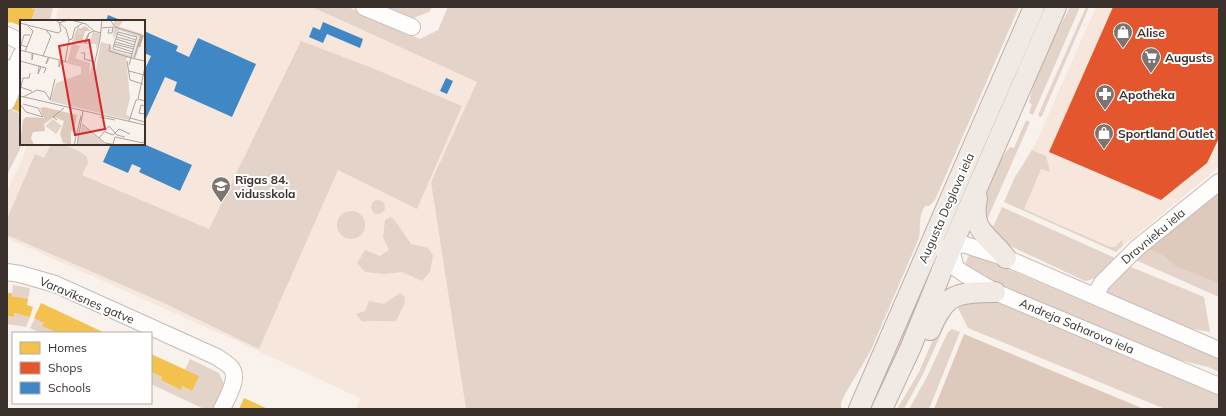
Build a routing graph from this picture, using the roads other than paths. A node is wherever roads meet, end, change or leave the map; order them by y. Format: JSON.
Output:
{"nodes":[{"id":1,"x":364,"y":7,"type":"edge"},
{"id":2,"x":1034,"y":7,"type":"edge"},
{"id":3,"x":1056,"y":7,"type":"edge"},
{"id":4,"x":412,"y":27,"type":"dead end"},
{"id":5,"x":7,"y":35,"type":"edge"},
{"id":6,"x":20,"y":42,"type":"edge"},
{"id":7,"x":20,"y":56,"type":"edge"},
{"id":8,"x":10,"y":69,"type":"edge"},
{"id":9,"x":7,"y":102,"type":"edge"},
{"id":10,"x":1219,"y":182,"type":"edge"},
{"id":11,"x":979,"y":186,"type":"junction"},
{"id":12,"x":940,"y":222,"type":"junction"},
{"id":13,"x":951,"y":248,"type":"junction"},
{"id":14,"x":924,"y":257,"type":"junction"},
{"id":15,"x":1006,"y":258,"type":"junction"},
{"id":16,"x":7,"y":272,"type":"edge"},
{"id":17,"x":995,"y":292,"type":"junction"},
{"id":18,"x":1095,"y":296,"type":"junction"},
{"id":19,"x":910,"y":349,"type":"junction"},
{"id":20,"x":1219,"y":350,"type":"edge"},
{"id":21,"x":1178,"y":368,"type":"junction"},
{"id":22,"x":1219,"y":380,"type":"edge"},
{"id":23,"x":1219,"y":386,"type":"edge"},
{"id":24,"x":222,"y":409,"type":"edge"},
{"id":25,"x":859,"y":409,"type":"edge"},
{"id":26,"x":882,"y":409,"type":"edge"}],
"edges":[{"from":1,"to":4,"type":"street"},
{"from":2,"to":12,"type":"main road","name":"Augusta Deglava iela"},
{"from":3,"to":11,"type":"main road","name":"Augusta Deglava iela"},
{"from":5,"to":6,"type":"street"},
{"from":7,"to":8,"type":"street"},
{"from":8,"to":9,"type":"street"},
{"from":10,"to":18,"type":"street","name":"Dravnieku iela"},
{"from":11,"to":13,"type":"main road","name":"Augusta Deglava iela"},
{"from":11,"to":15,"type":"main road"},
{"from":12,"to":13,"type":"street","name":"Andreja Saharova iela"},
{"from":12,"to":14,"type":"main road","name":"Augusta Deglava iela"},
{"from":13,"to":14,"type":"street"},
{"from":13,"to":15,"type":"street"},
{"from":13,"to":17,"type":"street","name":"Andreja Saharova iela"},
{"from":13,"to":19,"type":"main road","name":"Augusta Deglava iela"},
{"from":14,"to":25,"type":"main road","name":"Augusta Deglava iela"},
{"from":15,"to":18,"type":"street"},
{"from":16,"to":24,"type":"street","name":"Varavīksnes gatve"},
{"from":17,"to":19,"type":"main road"},
{"from":17,"to":21,"type":"street","name":"Andreja Saharova iela"},
{"from":18,"to":20,"type":"street"},
{"from":19,"to":26,"type":"main road","name":"Augusta Deglava iela"},
{"from":21,"to":22,"type":"street"},
{"from":21,"to":23,"type":"street","name":"Andreja Saharova iela"}]}
